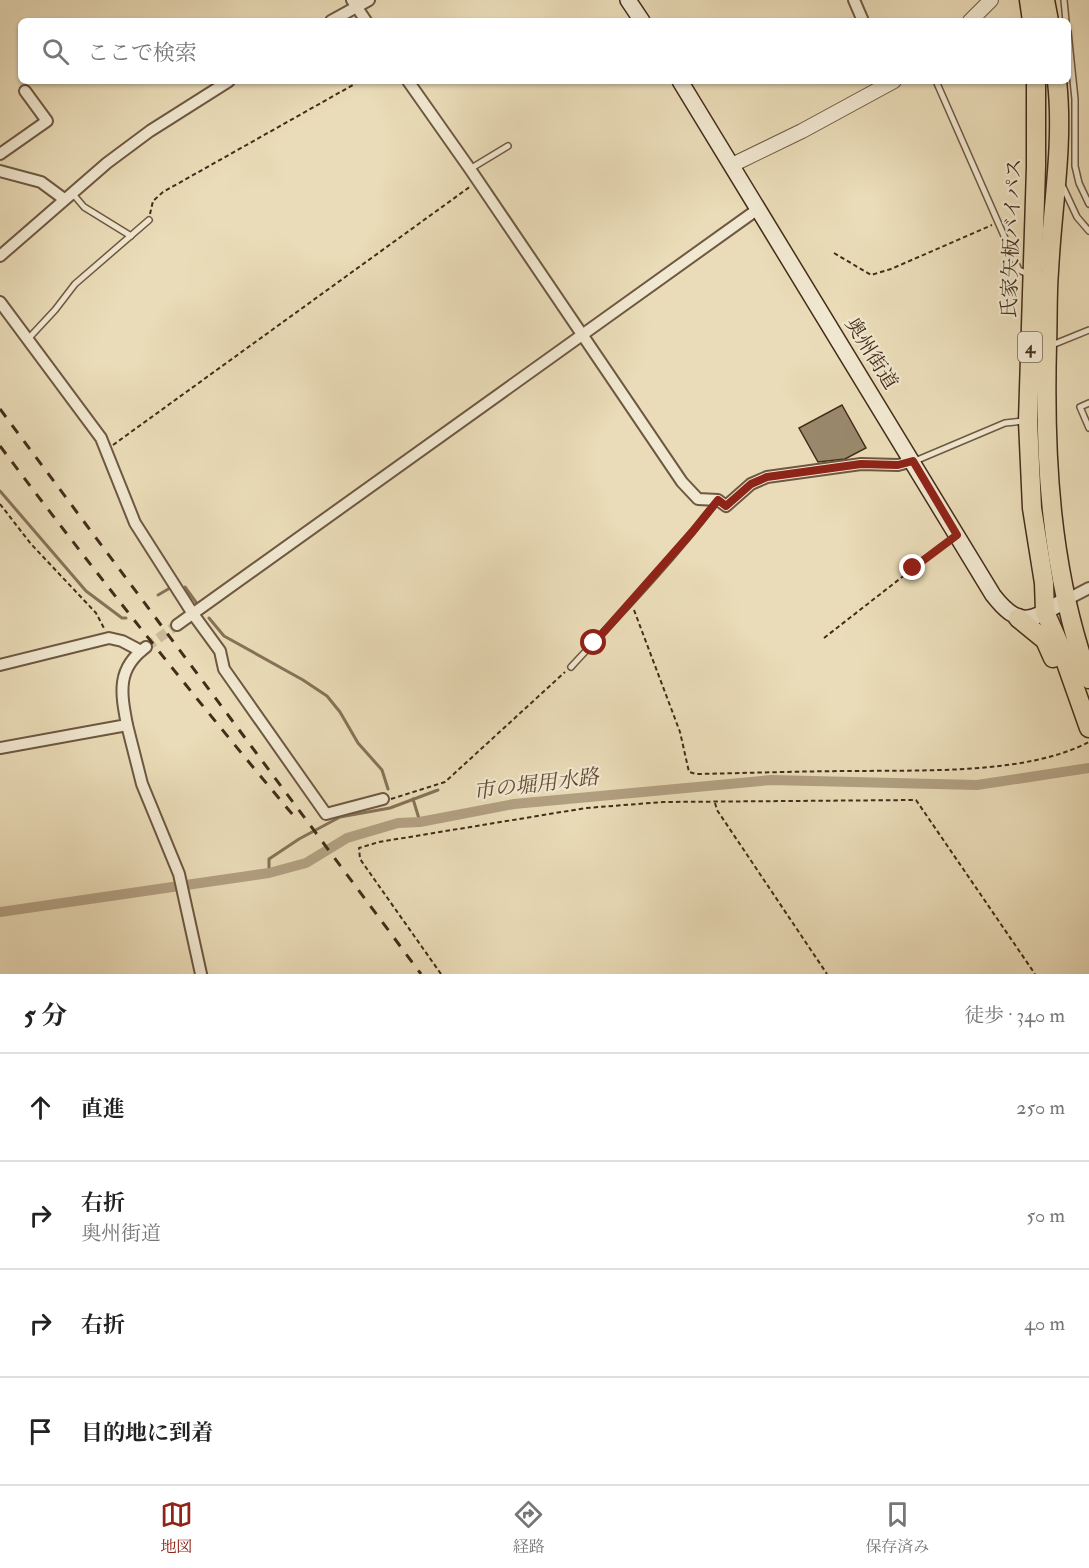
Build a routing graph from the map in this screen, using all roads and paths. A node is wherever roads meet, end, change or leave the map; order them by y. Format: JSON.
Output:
{"nodes":[{"id":1,"x":369,"y":0,"type":"edge"},
{"id":2,"x":628,"y":0,"type":"edge"},
{"id":3,"x":854,"y":0,"type":"edge"},
{"id":4,"x":991,"y":0,"type":"edge"},
{"id":5,"x":1029,"y":0,"type":"edge"},
{"id":6,"x":1045,"y":0,"type":"edge"},
{"id":7,"x":1064,"y":0,"type":"edge"},
{"id":8,"x":354,"y":3,"type":"edge"},
{"id":9,"x":335,"y":18,"type":"edge"},
{"id":10,"x":364,"y":18,"type":"edge"},
{"id":11,"x":640,"y":18,"type":"edge"},
{"id":12,"x":862,"y":18,"type":"edge"},
{"id":13,"x":973,"y":18,"type":"edge"},
{"id":14,"x":1032,"y":18,"type":"edge"},
{"id":15,"x":1048,"y":18,"type":"edge"},
{"id":16,"x":1066,"y":18,"type":"edge"},
{"id":17,"x":1071,"y":61,"type":"edge"},
{"id":18,"x":225,"y":84,"type":"edge"},
{"id":19,"x":355,"y":84,"type":"edge"},
{"id":20,"x":410,"y":84,"type":"edge"},
{"id":21,"x":682,"y":84,"type":"edge"},
{"id":22,"x":887,"y":84,"type":"edge"},
{"id":23,"x":937,"y":84,"type":"edge"},
{"id":24,"x":1036,"y":84,"type":"edge"},
{"id":25,"x":1056,"y":84,"type":"edge"},
{"id":26,"x":25,"y":91,"type":"dead end"},
{"id":27,"x":508,"y":146,"type":"dead end"},
{"id":28,"x":0,"y":154,"type":"edge"},
{"id":29,"x":1057,"y":162,"type":"junction"},
{"id":30,"x":732,"y":165,"type":"junction"},
{"id":31,"x":470,"y":169,"type":"junction"},
{"id":32,"x":0,"y":171,"type":"edge"},
{"id":33,"x":478,"y":181,"type":"junction"},
{"id":34,"x":68,"y":196,"type":"junction"},
{"id":35,"x":1089,"y":204,"type":"edge"},
{"id":36,"x":758,"y":209,"type":"junction"},
{"id":37,"x":149,"y":220,"type":"joint"},
{"id":38,"x":997,"y":223,"type":"junction"},
{"id":39,"x":1089,"y":231,"type":"edge"},
{"id":40,"x":131,"y":236,"type":"junction"},
{"id":41,"x":834,"y":253,"type":"dead end"},
{"id":42,"x":0,"y":256,"type":"edge"},
{"id":43,"x":1031,"y":275,"type":"junction"},
{"id":44,"x":0,"y":302,"type":"edge"},
{"id":45,"x":1089,"y":330,"type":"edge"},
{"id":46,"x":580,"y":334,"type":"junction"},
{"id":47,"x":27,"y":339,"type":"junction"},
{"id":48,"x":1047,"y":344,"type":"junction"},
{"id":49,"x":1089,"y":403,"type":"edge"},
{"id":50,"x":1028,"y":421,"type":"junction"},
{"id":51,"x":1089,"y":428,"type":"edge"},
{"id":52,"x":106,"y":450,"type":"junction"},
{"id":53,"x":913,"y":461,"type":"junction"},
{"id":54,"x":718,"y":500,"type":"junction"},
{"id":55,"x":0,"y":504,"type":"edge"},
{"id":56,"x":957,"y":535,"type":"junction"},
{"id":57,"x":1089,"y":588,"type":"edge"},
{"id":58,"x":1066,"y":600,"type":"junction"},
{"id":59,"x":629,"y":605,"type":"junction"},
{"id":60,"x":1045,"y":612,"type":"junction"},
{"id":61,"x":193,"y":614,"type":"junction"},
{"id":62,"x":1018,"y":618,"type":"junction"},
{"id":63,"x":177,"y":625,"type":"tunnel mouth"},
{"id":64,"x":109,"y":638,"type":"junction"},
{"id":65,"x":825,"y":638,"type":"dead end"},
{"id":66,"x":0,"y":665,"type":"edge"},
{"id":67,"x":572,"y":667,"type":"joint"},
{"id":68,"x":1089,"y":679,"type":"edge"},
{"id":69,"x":1087,"y":723,"type":"edge"},
{"id":70,"x":127,"y":725,"type":"junction"},
{"id":71,"x":1089,"y":742,"type":"edge"},
{"id":72,"x":0,"y":748,"type":"edge"},
{"id":73,"x":383,"y":799,"type":"joint"},
{"id":74,"x":715,"y":802,"type":"junction"},
{"id":75,"x":201,"y":974,"type":"edge"},
{"id":76,"x":441,"y":974,"type":"edge"},
{"id":77,"x":827,"y":974,"type":"edge"},
{"id":78,"x":1035,"y":974,"type":"edge"}],
"edges":[{"from":1,"to":8,"type":"street"},
{"from":2,"to":11,"type":"main road"},
{"from":3,"to":12,"type":"street"},
{"from":4,"to":13,"type":"street"},
{"from":5,"to":14,"type":"highway"},
{"from":6,"to":15,"type":"highway"},
{"from":7,"to":16,"type":"lane"},
{"from":8,"to":9,"type":"street"},
{"from":8,"to":10,"type":"street"},
{"from":17,"to":35,"type":"lane"},
{"from":18,"to":34,"type":"street"},
{"from":19,"to":37,"type":"path"},
{"from":20,"to":31,"type":"street"},
{"from":21,"to":30,"type":"main road","name":"奥州街道"},
{"from":22,"to":30,"type":"street"},
{"from":23,"to":38,"type":"lane"},
{"from":24,"to":43,"type":"highway","name":"氏家矢板バイパス","number":"4"},
{"from":25,"to":29,"type":"highway","name":"氏家矢板バイパス","number":"4"},
{"from":26,"to":28,"type":"street"},
{"from":27,"to":31,"type":"lane"},
{"from":29,"to":39,"type":"lane"},
{"from":29,"to":48,"type":"highway","name":"氏家矢板バイパス","number":"4"},
{"from":30,"to":36,"type":"main road","name":"奥州街道"},
{"from":31,"to":33,"type":"street"},
{"from":32,"to":34,"type":"street"},
{"from":33,"to":46,"type":"street"},
{"from":33,"to":52,"type":"path"},
{"from":34,"to":40,"type":"lane"},
{"from":34,"to":42,"type":"street"},
{"from":36,"to":46,"type":"street"},
{"from":36,"to":53,"type":"main road","name":"奥州街道"},
{"from":37,"to":40,"type":"lane"},
{"from":38,"to":41,"type":"path"},
{"from":38,"to":43,"type":"lane"},
{"from":40,"to":47,"type":"lane"},
{"from":43,"to":50,"type":"highway","name":"氏家矢板バイパス","number":"4"},
{"from":44,"to":47,"type":"street"},
{"from":45,"to":48,"type":"lane"},
{"from":46,"to":54,"type":"street"},
{"from":46,"to":61,"type":"street"},
{"from":47,"to":52,"type":"street"},
{"from":48,"to":58,"type":"highway","name":"氏家矢板バイパス","number":"4"},
{"from":49,"to":51,"type":"lane"},
{"from":50,"to":53,"type":"lane"},
{"from":50,"to":60,"type":"highway","name":"氏家矢板バイパス","number":"4"},
{"from":52,"to":61,"type":"street"},
{"from":53,"to":54,"type":"street"},
{"from":53,"to":56,"type":"main road","name":"奥州街道"},
{"from":54,"to":59,"type":"lane"},
{"from":55,"to":64,"type":"path"},
{"from":56,"to":62,"type":"main road","name":"奥州街道"},
{"from":56,"to":65,"type":"path"},
{"from":57,"to":58,"type":"street"},
{"from":58,"to":60,"type":"main road"},
{"from":58,"to":68,"type":"highway","number":"4"},
{"from":59,"to":67,"type":"lane"},
{"from":59,"to":71,"type":"path"},
{"from":60,"to":62,"type":"main road"},
{"from":60,"to":69,"type":"highway","number":"4"},
{"from":61,"to":63,"type":"street"},
{"from":61,"to":73,"type":"street"},
{"from":62,"to":69,"type":"highway"},
{"from":64,"to":66,"type":"street"},
{"from":64,"to":70,"type":"street"},
{"from":67,"to":73,"type":"path"},
{"from":70,"to":72,"type":"street"},
{"from":70,"to":75,"type":"street"},
{"from":74,"to":76,"type":"path"},
{"from":74,"to":77,"type":"path"},
{"from":74,"to":78,"type":"path"}]}
